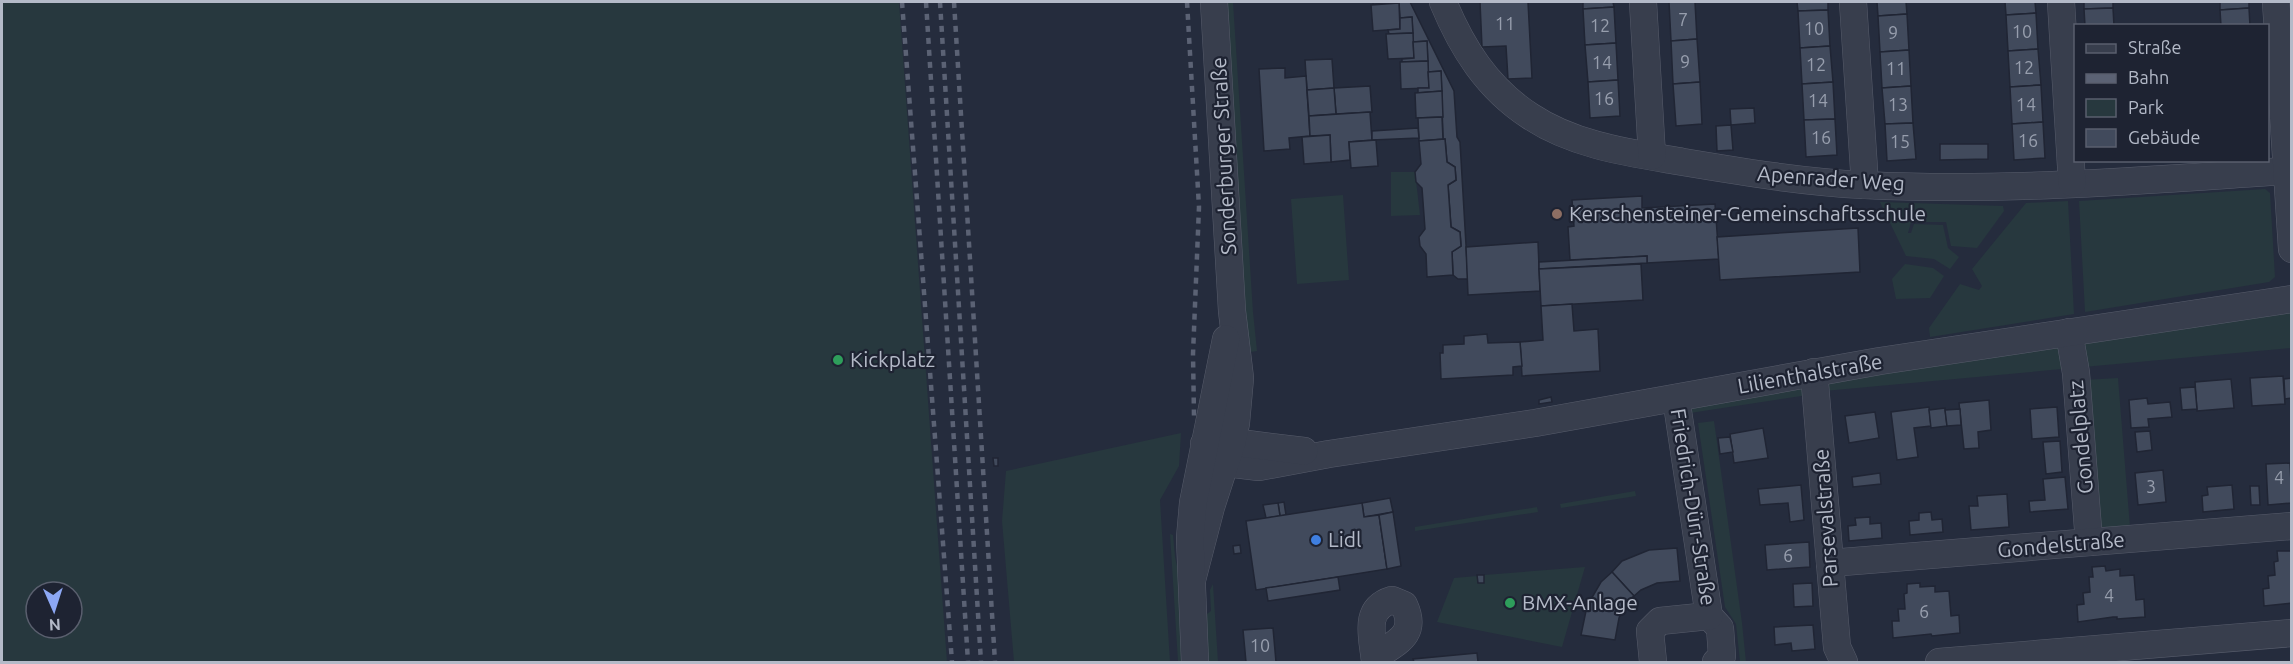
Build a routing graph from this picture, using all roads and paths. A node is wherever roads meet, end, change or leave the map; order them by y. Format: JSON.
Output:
{"nodes":[{"id":1,"x":1214,"y":2,"type":"edge"},
{"id":2,"x":1443,"y":2,"type":"edge"},
{"id":3,"x":1643,"y":2,"type":"edge"},
{"id":4,"x":1853,"y":2,"type":"edge"},
{"id":5,"x":2061,"y":2,"type":"edge"},
{"id":6,"x":2276,"y":2,"type":"edge"},
{"id":7,"x":1652,"y":156,"type":"junction"},
{"id":8,"x":2286,"y":171,"type":"junction"},
{"id":9,"x":2072,"y":183,"type":"junction"},
{"id":10,"x":1865,"y":185,"type":"junction"},
{"id":11,"x":2292,"y":249,"type":"edge"},
{"id":12,"x":2292,"y":299,"type":"edge"},
{"id":13,"x":1232,"y":311,"type":"junction"},
{"id":14,"x":2069,"y":332,"type":"junction"},
{"id":15,"x":1814,"y":372,"type":"junction"},
{"id":16,"x":1677,"y":398,"type":"junction"},
{"id":17,"x":1204,"y":444,"type":"junction"},
{"id":18,"x":1229,"y":453,"type":"junction"},
{"id":19,"x":2292,"y":526,"type":"edge"},
{"id":20,"x":2090,"y":542,"type":"junction"},
{"id":21,"x":1830,"y":563,"type":"junction"},
{"id":22,"x":1192,"y":580,"type":"junction"},
{"id":23,"x":1709,"y":616,"type":"junction"},
{"id":24,"x":2292,"y":633,"type":"edge"},
{"id":25,"x":2120,"y":655,"type":"edge"},
{"id":26,"x":1195,"y":663,"type":"edge"},
{"id":27,"x":1653,"y":663,"type":"edge"},
{"id":28,"x":1716,"y":663,"type":"edge"},
{"id":29,"x":1844,"y":663,"type":"edge"},
{"id":30,"x":1939,"y":663,"type":"edge"}],
"edges":[{"from":1,"to":13,"type":"street","name":"Sonderburger Straße"},
{"from":2,"to":7,"type":"street","name":"Apenrader Weg"},
{"from":3,"to":7,"type":"street"},
{"from":4,"to":10,"type":"street"},
{"from":5,"to":9,"type":"street"},
{"from":6,"to":8,"type":"street"},
{"from":7,"to":10,"type":"street","name":"Apenrader Weg"},
{"from":8,"to":9,"type":"street","name":"Apenrader Weg"},
{"from":8,"to":11,"type":"street"},
{"from":9,"to":10,"type":"street","name":"Apenrader Weg"},
{"from":12,"to":14,"type":"street","name":"Lilienthalstraße"},
{"from":13,"to":17,"type":"street","name":"Sonderburger Straße"},
{"from":13,"to":18,"type":"street","name":"Sonderburger Straße"},
{"from":14,"to":15,"type":"street","name":"Lilienthalstraße"},
{"from":14,"to":20,"type":"street","name":"Gondelplatz"},
{"from":15,"to":16,"type":"street","name":"Lilienthalstraße"},
{"from":15,"to":21,"type":"street","name":"Parsevalstraße"},
{"from":16,"to":18,"type":"street","name":"Lilienthalstraße"},
{"from":16,"to":23,"type":"street","name":"Friedrich-Dürr-Straße"},
{"from":17,"to":18,"type":"street","name":"Lilienthalstraße"},
{"from":17,"to":22,"type":"street","name":"Sonderburger Straße"},
{"from":18,"to":22,"type":"street","name":"Sonderburger Straße"},
{"from":19,"to":20,"type":"street","name":"Gondelstraße"},
{"from":20,"to":21,"type":"street","name":"Gondelstraße"},
{"from":21,"to":29,"type":"street","name":"Parsevalstraße"},
{"from":22,"to":26,"type":"street","name":"Sonderburger Straße"},
{"from":23,"to":27,"type":"street","name":"Friedrich-Dürr-Straße"},
{"from":23,"to":28,"type":"street","name":"Friedrich-Dürr-Straße"},
{"from":24,"to":25,"type":"street"},
{"from":25,"to":30,"type":"street"}]}
